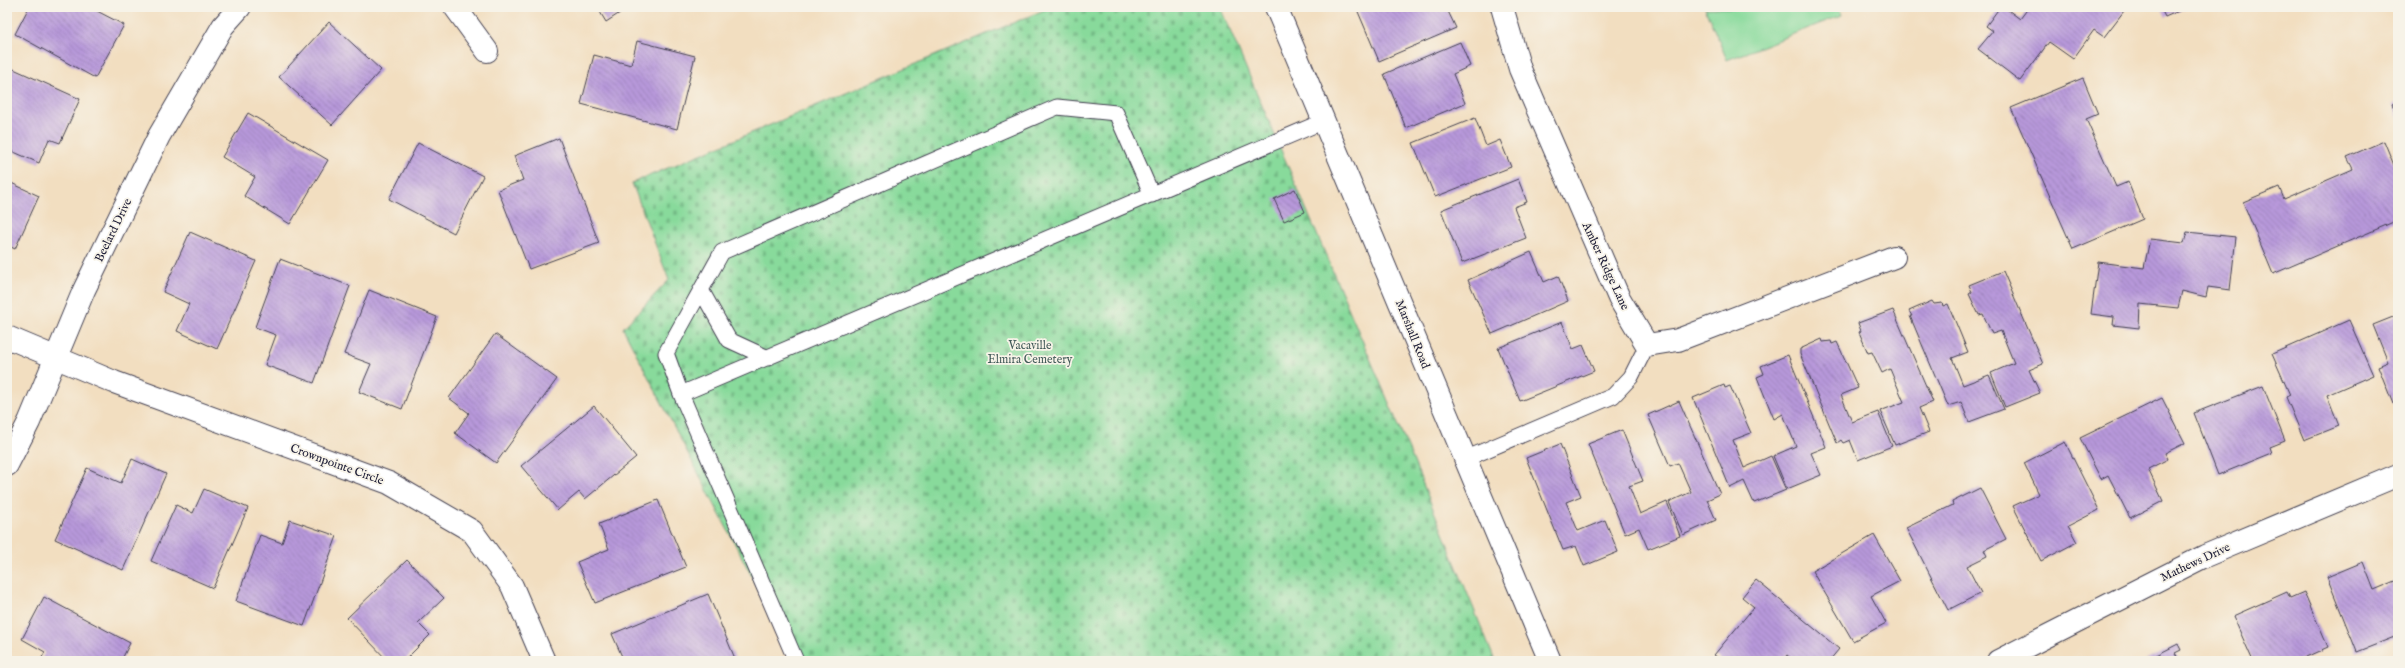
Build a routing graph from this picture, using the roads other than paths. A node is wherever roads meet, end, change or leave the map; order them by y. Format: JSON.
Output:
{"nodes":[{"id":1,"x":240,"y":7,"type":"edge"},
{"id":2,"x":456,"y":7,"type":"edge"},
{"id":3,"x":1276,"y":7,"type":"edge"},
{"id":4,"x":1502,"y":7,"type":"edge"},
{"id":5,"x":487,"y":51,"type":"dead end"},
{"id":6,"x":1324,"y":121,"type":"junction"},
{"id":7,"x":1152,"y":195,"type":"junction"},
{"id":8,"x":1894,"y":257,"type":"dead end"},
{"id":9,"x":701,"y":290,"type":"junction"},
{"id":10,"x":7,"y":336,"type":"edge"},
{"id":11,"x":1647,"y":345,"type":"junction"},
{"id":12,"x":55,"y":357,"type":"junction"},
{"id":13,"x":768,"y":358,"type":"junction"},
{"id":14,"x":681,"y":394,"type":"junction"},
{"id":15,"x":1465,"y":459,"type":"junction"},
{"id":16,"x":7,"y":465,"type":"edge"},
{"id":17,"x":2398,"y":475,"type":"edge"},
{"id":18,"x":544,"y":661,"type":"edge"},
{"id":19,"x":796,"y":661,"type":"edge"},
{"id":20,"x":1550,"y":661,"type":"edge"},
{"id":21,"x":1998,"y":661,"type":"edge"}],
"edges":[{"from":1,"to":12,"type":"street","name":"Beelard Drive"},
{"from":2,"to":5,"type":"street"},
{"from":3,"to":6,"type":"street","name":"Marshall Road"},
{"from":4,"to":11,"type":"street","name":"Amber Ridge Lane"},
{"from":6,"to":7,"type":"lane"},
{"from":6,"to":15,"type":"street","name":"Marshall Road"},
{"from":7,"to":9,"type":"lane"},
{"from":7,"to":13,"type":"lane"},
{"from":8,"to":11,"type":"street"},
{"from":9,"to":13,"type":"lane"},
{"from":9,"to":14,"type":"lane"},
{"from":10,"to":12,"type":"street","name":"Crownpointe Circle"},
{"from":11,"to":15,"type":"lane"},
{"from":12,"to":16,"type":"street","name":"Beelard Drive"},
{"from":12,"to":18,"type":"street","name":"Crownpointe Circle"},
{"from":13,"to":14,"type":"lane"},
{"from":14,"to":19,"type":"lane"},
{"from":15,"to":20,"type":"street","name":"Marshall Road"},
{"from":17,"to":21,"type":"street","name":"Mathews Drive"}]}
